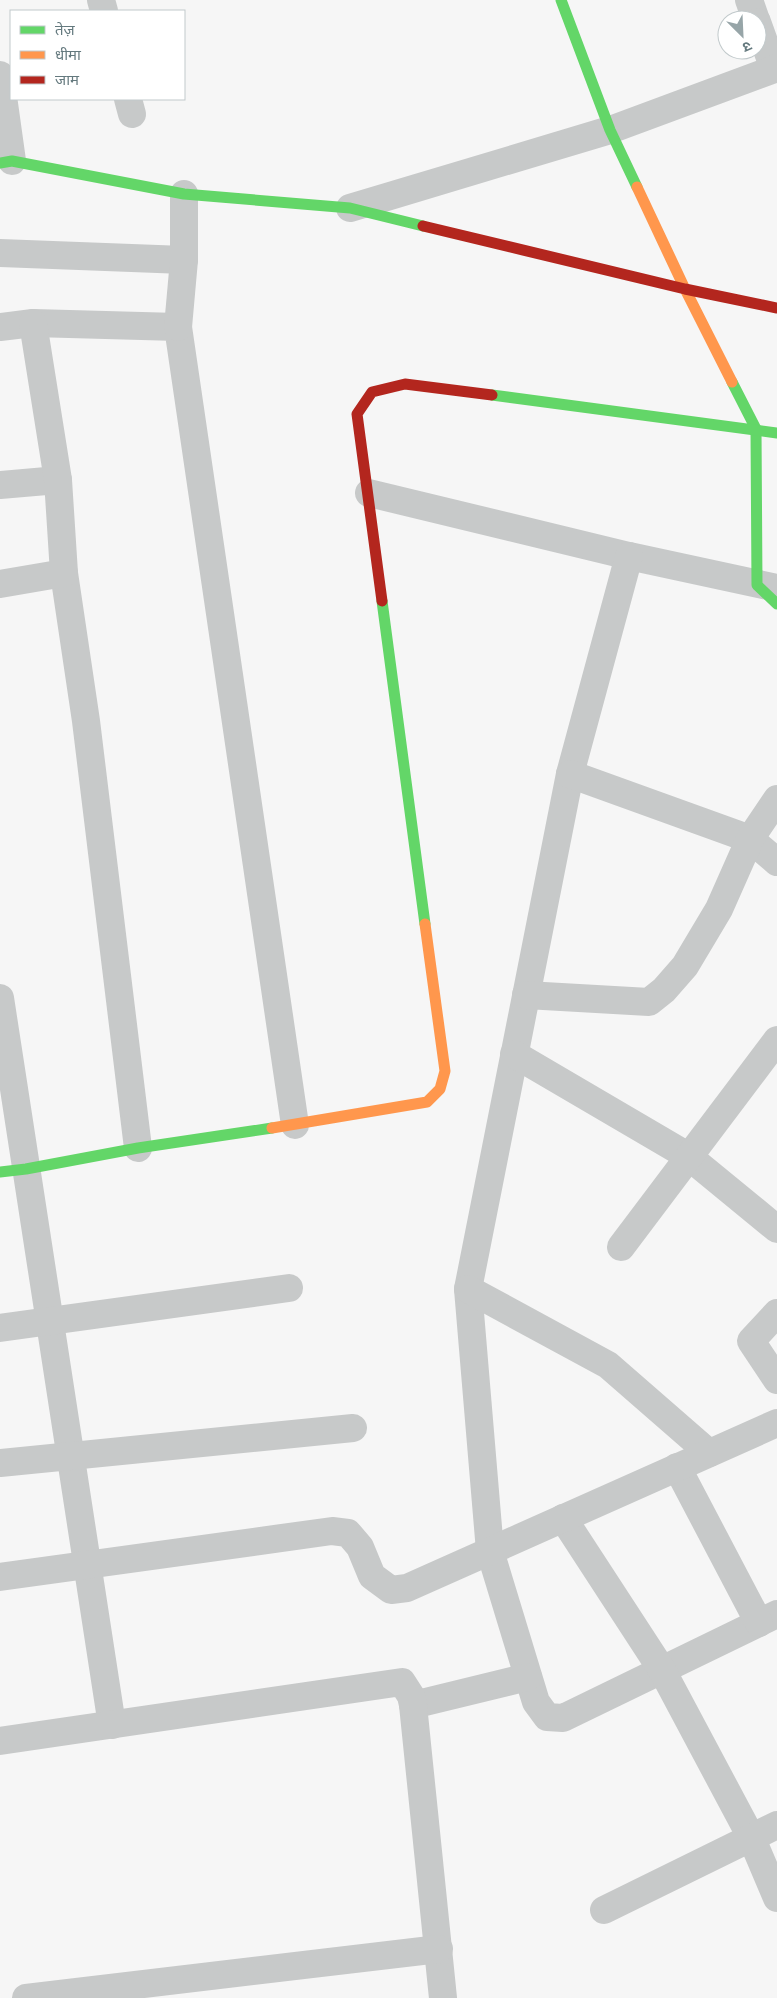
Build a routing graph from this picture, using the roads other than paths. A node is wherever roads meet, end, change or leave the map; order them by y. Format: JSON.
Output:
{"nodes":[{"id":1,"x":561,"y":0,"type":"edge"},
{"id":2,"x":767,"y":47,"type":"edge"},
{"id":3,"x":775,"y":68,"type":"edge"},
{"id":4,"x":0,"y":75,"type":"edge"},
{"id":5,"x":610,"y":130,"type":"junction"},
{"id":6,"x":6,"y":162,"type":"edge"},
{"id":7,"x":184,"y":194,"type":"junction"},
{"id":8,"x":350,"y":208,"type":"junction"},
{"id":9,"x":0,"y":253,"type":"edge"},
{"id":10,"x":184,"y":260,"type":"junction"},
{"id":11,"x":685,"y":288,"type":"junction"},
{"id":12,"x":777,"y":308,"type":"edge"},
{"id":13,"x":33,"y":323,"type":"junction"},
{"id":14,"x":178,"y":327,"type":"junction"},
{"id":15,"x":0,"y":328,"type":"edge"},
{"id":16,"x":756,"y":429,"type":"junction"},
{"id":17,"x":777,"y":433,"type":"edge"},
{"id":18,"x":58,"y":480,"type":"junction"},
{"id":19,"x":0,"y":485,"type":"edge"},
{"id":20,"x":369,"y":494,"type":"junction"},
{"id":21,"x":630,"y":556,"type":"junction"},
{"id":22,"x":64,"y":573,"type":"junction"},
{"id":23,"x":0,"y":584,"type":"edge"},
{"id":24,"x":767,"y":586,"type":"edge"},
{"id":25,"x":777,"y":604,"type":"edge"},
{"id":26,"x":570,"y":774,"type":"junction"},
{"id":27,"x":777,"y":799,"type":"edge"},
{"id":28,"x":750,"y":839,"type":"junction"},
{"id":29,"x":777,"y":862,"type":"edge"},
{"id":30,"x":526,"y":995,"type":"junction"},
{"id":31,"x":1,"y":1014,"type":"edge"},
{"id":32,"x":777,"y":1040,"type":"edge"},
{"id":33,"x":514,"y":1054,"type":"junction"},
{"id":34,"x":296,"y":1125,"type":"junction"},
{"id":35,"x":138,"y":1148,"type":"junction"},
{"id":36,"x":688,"y":1156,"type":"junction"},
{"id":37,"x":26,"y":1169,"type":"junction"},
{"id":38,"x":0,"y":1172,"type":"edge"},
{"id":39,"x":777,"y":1230,"type":"edge"},
{"id":40,"x":621,"y":1247,"type":"dead end"},
{"id":41,"x":289,"y":1288,"type":"dead end"},
{"id":42,"x":468,"y":1289,"type":"junction"},
{"id":43,"x":777,"y":1313,"type":"edge"},
{"id":44,"x":50,"y":1321,"type":"junction"},
{"id":45,"x":0,"y":1328,"type":"edge"},
{"id":46,"x":777,"y":1380,"type":"edge"},
{"id":47,"x":777,"y":1423,"type":"edge"},
{"id":48,"x":353,"y":1428,"type":"dead end"},
{"id":49,"x":709,"y":1453,"type":"junction"},
{"id":50,"x":71,"y":1457,"type":"junction"},
{"id":51,"x":0,"y":1463,"type":"edge"},
{"id":52,"x":677,"y":1468,"type":"junction"},
{"id":53,"x":563,"y":1518,"type":"junction"},
{"id":54,"x":490,"y":1551,"type":"junction"},
{"id":55,"x":88,"y":1566,"type":"junction"},
{"id":56,"x":0,"y":1577,"type":"edge"},
{"id":57,"x":768,"y":1619,"type":"edge"},
{"id":58,"x":662,"y":1670,"type":"junction"},
{"id":59,"x":528,"y":1677,"type":"junction"},
{"id":60,"x":412,"y":1705,"type":"junction"},
{"id":61,"x":112,"y":1724,"type":"junction"},
{"id":62,"x":0,"y":1742,"type":"edge"},
{"id":63,"x":777,"y":1826,"type":"edge"},
{"id":64,"x":752,"y":1839,"type":"junction"},
{"id":65,"x":777,"y":1898,"type":"edge"},
{"id":66,"x":604,"y":1910,"type":"dead end"},
{"id":67,"x":439,"y":1950,"type":"junction"},
{"id":68,"x":104,"y":1993,"type":"edge"},
{"id":69,"x":26,"y":1998,"type":"edge"},
{"id":70,"x":443,"y":1998,"type":"edge"}],
"edges":[{"from":1,"to":5,"type":"street"},
{"from":2,"to":3,"type":"street"},
{"from":3,"to":5,"type":"street"},
{"from":4,"to":6,"type":"street"},
{"from":5,"to":8,"type":"street"},
{"from":5,"to":11,"type":"street"},
{"from":6,"to":7,"type":"street"},
{"from":7,"to":8,"type":"street"},
{"from":7,"to":10,"type":"street"},
{"from":8,"to":11,"type":"street"},
{"from":9,"to":10,"type":"street"},
{"from":10,"to":14,"type":"street"},
{"from":11,"to":12,"type":"street"},
{"from":11,"to":16,"type":"street"},
{"from":13,"to":14,"type":"street"},
{"from":13,"to":15,"type":"street"},
{"from":13,"to":18,"type":"street"},
{"from":14,"to":34,"type":"street"},
{"from":16,"to":17,"type":"street"},
{"from":16,"to":20,"type":"street"},
{"from":16,"to":24,"type":"street"},
{"from":18,"to":19,"type":"street"},
{"from":18,"to":22,"type":"street"},
{"from":20,"to":21,"type":"street"},
{"from":20,"to":34,"type":"street"},
{"from":21,"to":24,"type":"street"},
{"from":21,"to":26,"type":"street"},
{"from":22,"to":23,"type":"street"},
{"from":22,"to":35,"type":"street"},
{"from":24,"to":25,"type":"street"},
{"from":26,"to":28,"type":"street"},
{"from":26,"to":30,"type":"street"},
{"from":27,"to":28,"type":"street"},
{"from":28,"to":29,"type":"street"},
{"from":28,"to":30,"type":"street"},
{"from":30,"to":33,"type":"street"},
{"from":31,"to":37,"type":"street"},
{"from":32,"to":36,"type":"street"},
{"from":33,"to":36,"type":"street"},
{"from":33,"to":42,"type":"street"},
{"from":34,"to":35,"type":"street"},
{"from":35,"to":37,"type":"street"},
{"from":36,"to":39,"type":"street"},
{"from":36,"to":40,"type":"street"},
{"from":37,"to":38,"type":"street"},
{"from":37,"to":44,"type":"street"},
{"from":41,"to":44,"type":"street"},
{"from":42,"to":49,"type":"street"},
{"from":42,"to":54,"type":"street"},
{"from":43,"to":46,"type":"street"},
{"from":44,"to":45,"type":"street"},
{"from":44,"to":50,"type":"street"},
{"from":47,"to":49,"type":"street"},
{"from":48,"to":50,"type":"street"},
{"from":49,"to":52,"type":"street"},
{"from":50,"to":51,"type":"street"},
{"from":50,"to":55,"type":"street"},
{"from":52,"to":53,"type":"street"},
{"from":52,"to":57,"type":"street"},
{"from":53,"to":54,"type":"street"},
{"from":53,"to":58,"type":"street"},
{"from":54,"to":55,"type":"street"},
{"from":54,"to":59,"type":"street"},
{"from":55,"to":56,"type":"street"},
{"from":55,"to":61,"type":"street"},
{"from":57,"to":58,"type":"street"},
{"from":58,"to":59,"type":"street"},
{"from":58,"to":64,"type":"street"},
{"from":59,"to":60,"type":"street"},
{"from":60,"to":61,"type":"street"},
{"from":60,"to":67,"type":"street"},
{"from":61,"to":62,"type":"street"},
{"from":63,"to":64,"type":"street"},
{"from":64,"to":65,"type":"street"},
{"from":64,"to":66,"type":"street"},
{"from":67,"to":68,"type":"street"},
{"from":67,"to":70,"type":"street"},
{"from":68,"to":69,"type":"street"}]}
